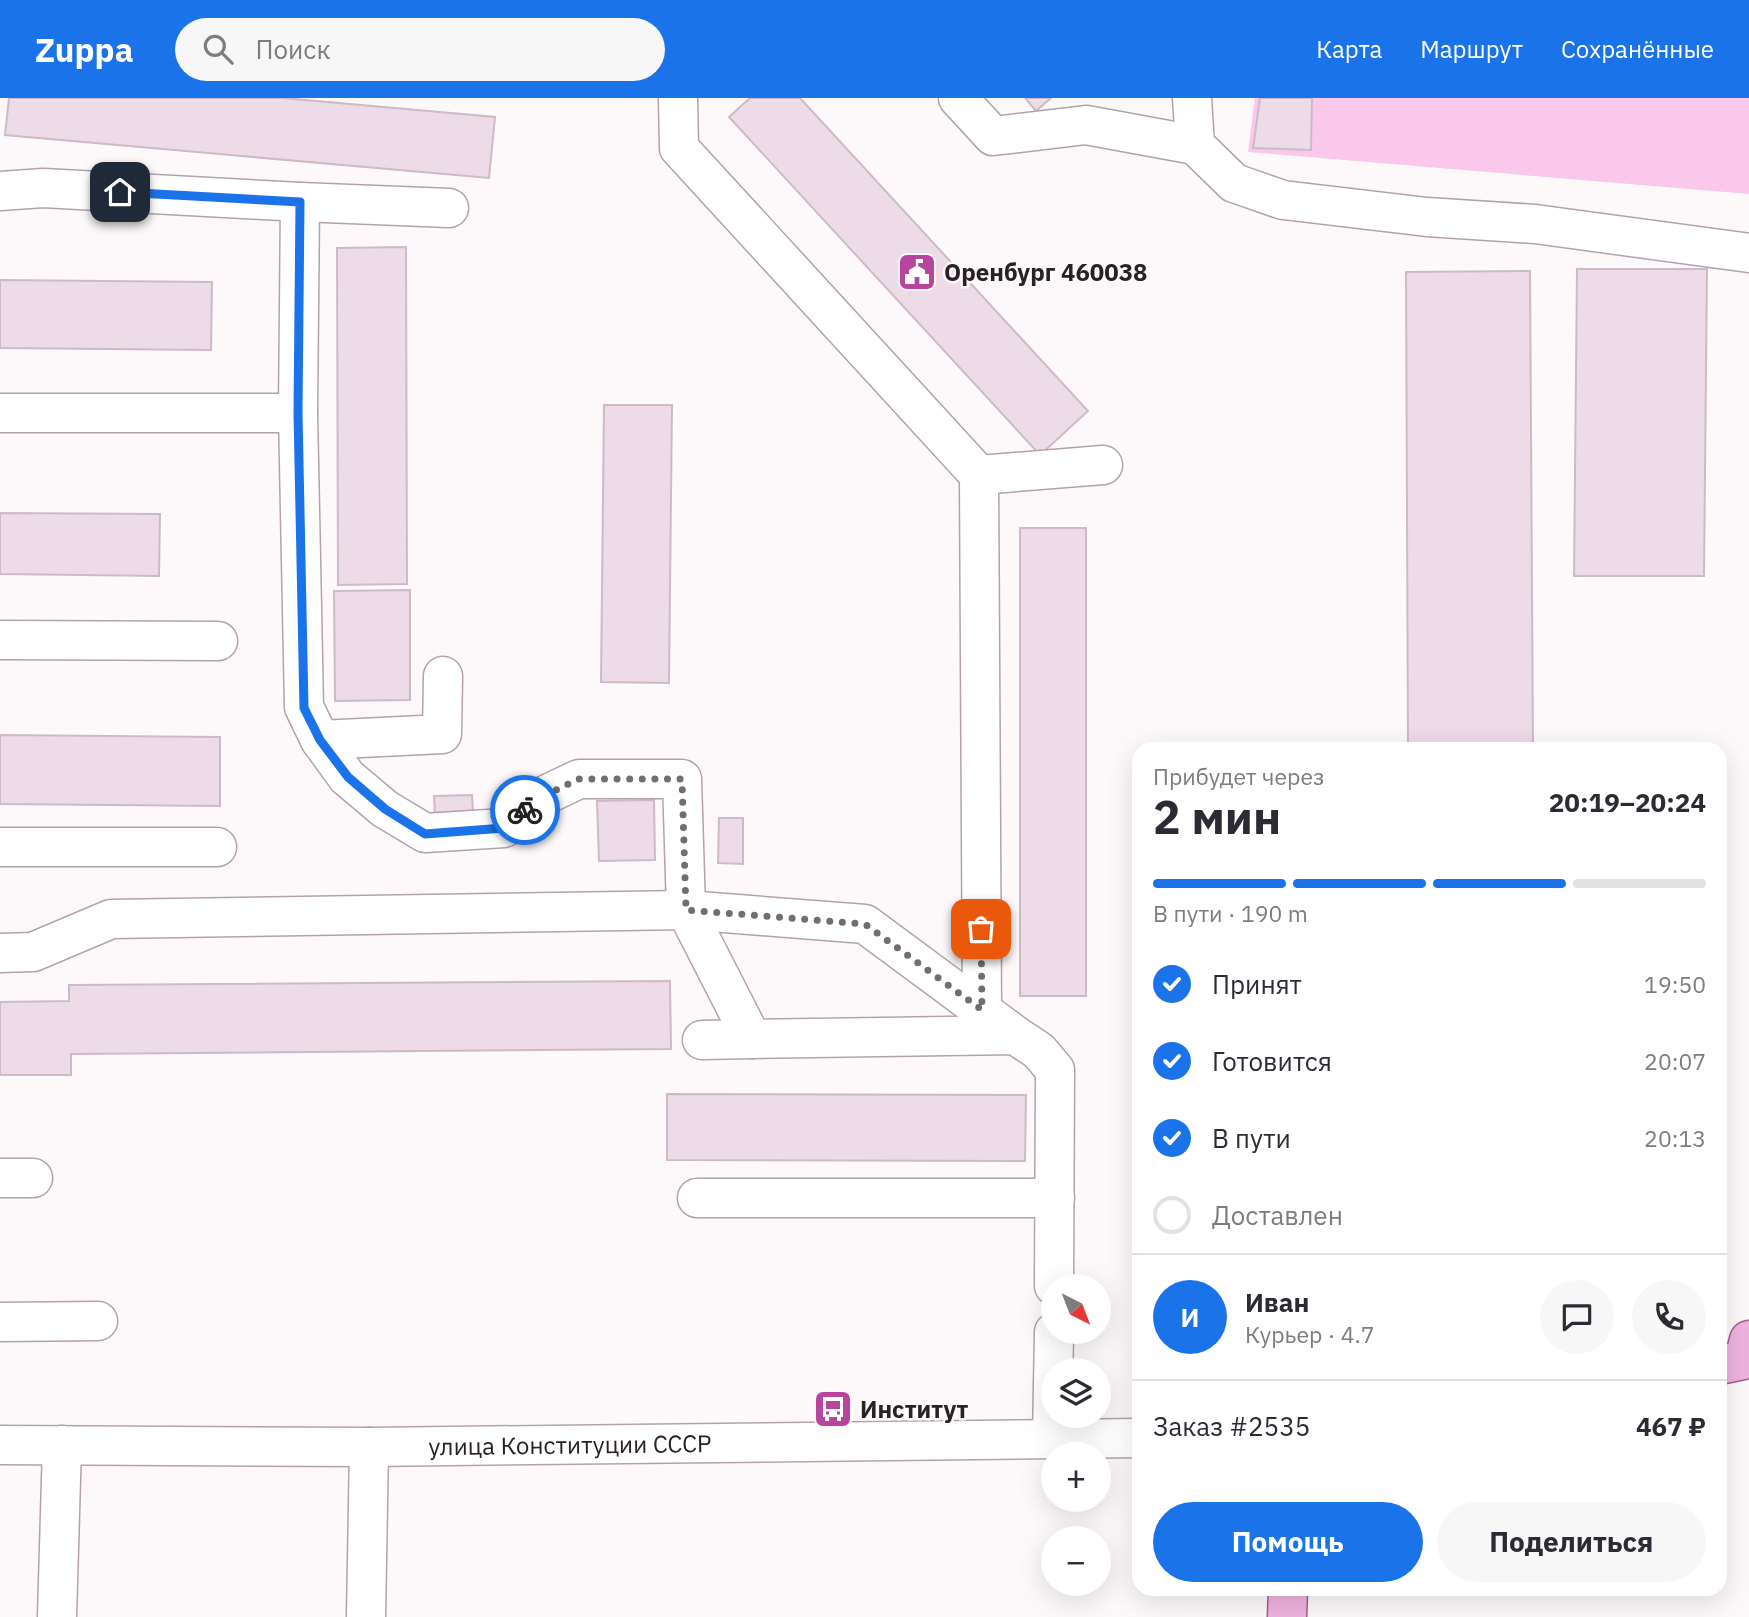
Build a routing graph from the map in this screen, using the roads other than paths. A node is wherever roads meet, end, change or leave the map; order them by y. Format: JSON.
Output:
{"nodes":[{"id":1,"x":678,"y":98,"type":"edge"},
{"id":2,"x":958,"y":98,"type":"edge"},
{"id":3,"x":1192,"y":98,"type":"edge"},
{"id":4,"x":1195,"y":145,"type":"junction"},
{"id":5,"x":0,"y":191,"type":"edge"},
{"id":6,"x":300,"y":202,"type":"junction"},
{"id":7,"x":449,"y":208,"type":"dead end"},
{"id":8,"x":1749,"y":253,"type":"edge"},
{"id":9,"x":0,"y":413,"type":"edge"},
{"id":10,"x":298,"y":413,"type":"junction"},
{"id":11,"x":1103,"y":465,"type":"dead end"},
{"id":12,"x":979,"y":475,"type":"junction"},
{"id":13,"x":0,"y":640,"type":"edge"},
{"id":14,"x":218,"y":641,"type":"dead end"},
{"id":15,"x":443,"y":676,"type":"dead end"},
{"id":16,"x":320,"y":740,"type":"junction"},
{"id":17,"x":0,"y":847,"type":"edge"},
{"id":18,"x":217,"y":847,"type":"dead end"},
{"id":19,"x":686,"y":910,"type":"junction"},
{"id":20,"x":0,"y":953,"type":"edge"},
{"id":21,"x":982,"y":1010,"type":"junction"},
{"id":22,"x":1015,"y":1035,"type":"junction"},
{"id":23,"x":752,"y":1039,"type":"junction"},
{"id":24,"x":702,"y":1040,"type":"dead end"},
{"id":25,"x":697,"y":1198,"type":"dead end"},
{"id":26,"x":1055,"y":1198,"type":"junction"},
{"id":27,"x":1054,"y":1274,"type":"edge"},
{"id":28,"x":98,"y":1321,"type":"dead end"},
{"id":29,"x":0,"y":1322,"type":"edge"},
{"id":30,"x":1054,"y":1344,"type":"edge"},
{"id":31,"x":1132,"y":1438,"type":"edge"},
{"id":32,"x":1052,"y":1439,"type":"junction"},
{"id":33,"x":0,"y":1445,"type":"edge"},
{"id":34,"x":62,"y":1445,"type":"junction"},
{"id":35,"x":369,"y":1447,"type":"junction"},
{"id":36,"x":1288,"y":1596,"type":"edge"},
{"id":37,"x":57,"y":1617,"type":"edge"},
{"id":38,"x":366,"y":1617,"type":"edge"},
{"id":39,"x":1287,"y":1617,"type":"edge"}],
"edges":[{"from":1,"to":12,"type":"street"},
{"from":2,"to":4,"type":"street"},
{"from":3,"to":4,"type":"street"},
{"from":4,"to":8,"type":"street"},
{"from":5,"to":6,"type":"street"},
{"from":6,"to":7,"type":"street"},
{"from":6,"to":10,"type":"street"},
{"from":9,"to":10,"type":"street"},
{"from":10,"to":16,"type":"street"},
{"from":11,"to":12,"type":"street"},
{"from":12,"to":21,"type":"street"},
{"from":13,"to":14,"type":"street"},
{"from":15,"to":16,"type":"street"},
{"from":16,"to":19,"type":"street"},
{"from":17,"to":18,"type":"street"},
{"from":19,"to":20,"type":"street"},
{"from":19,"to":21,"type":"street"},
{"from":19,"to":23,"type":"street"},
{"from":21,"to":22,"type":"street"},
{"from":22,"to":23,"type":"street"},
{"from":22,"to":26,"type":"street"},
{"from":23,"to":24,"type":"street"},
{"from":25,"to":26,"type":"street"},
{"from":26,"to":27,"type":"street"},
{"from":28,"to":29,"type":"street"},
{"from":30,"to":32,"type":"street"},
{"from":31,"to":32,"type":"street","name":"улица Конституции СССР"},
{"from":32,"to":35,"type":"street","name":"улица Конституции СССР"},
{"from":33,"to":34,"type":"street","name":"улица Конституции СССР"},
{"from":34,"to":35,"type":"street","name":"улица Конституции СССР"},
{"from":34,"to":37,"type":"street"},
{"from":35,"to":38,"type":"street"},
{"from":36,"to":39,"type":"main road"}]}
